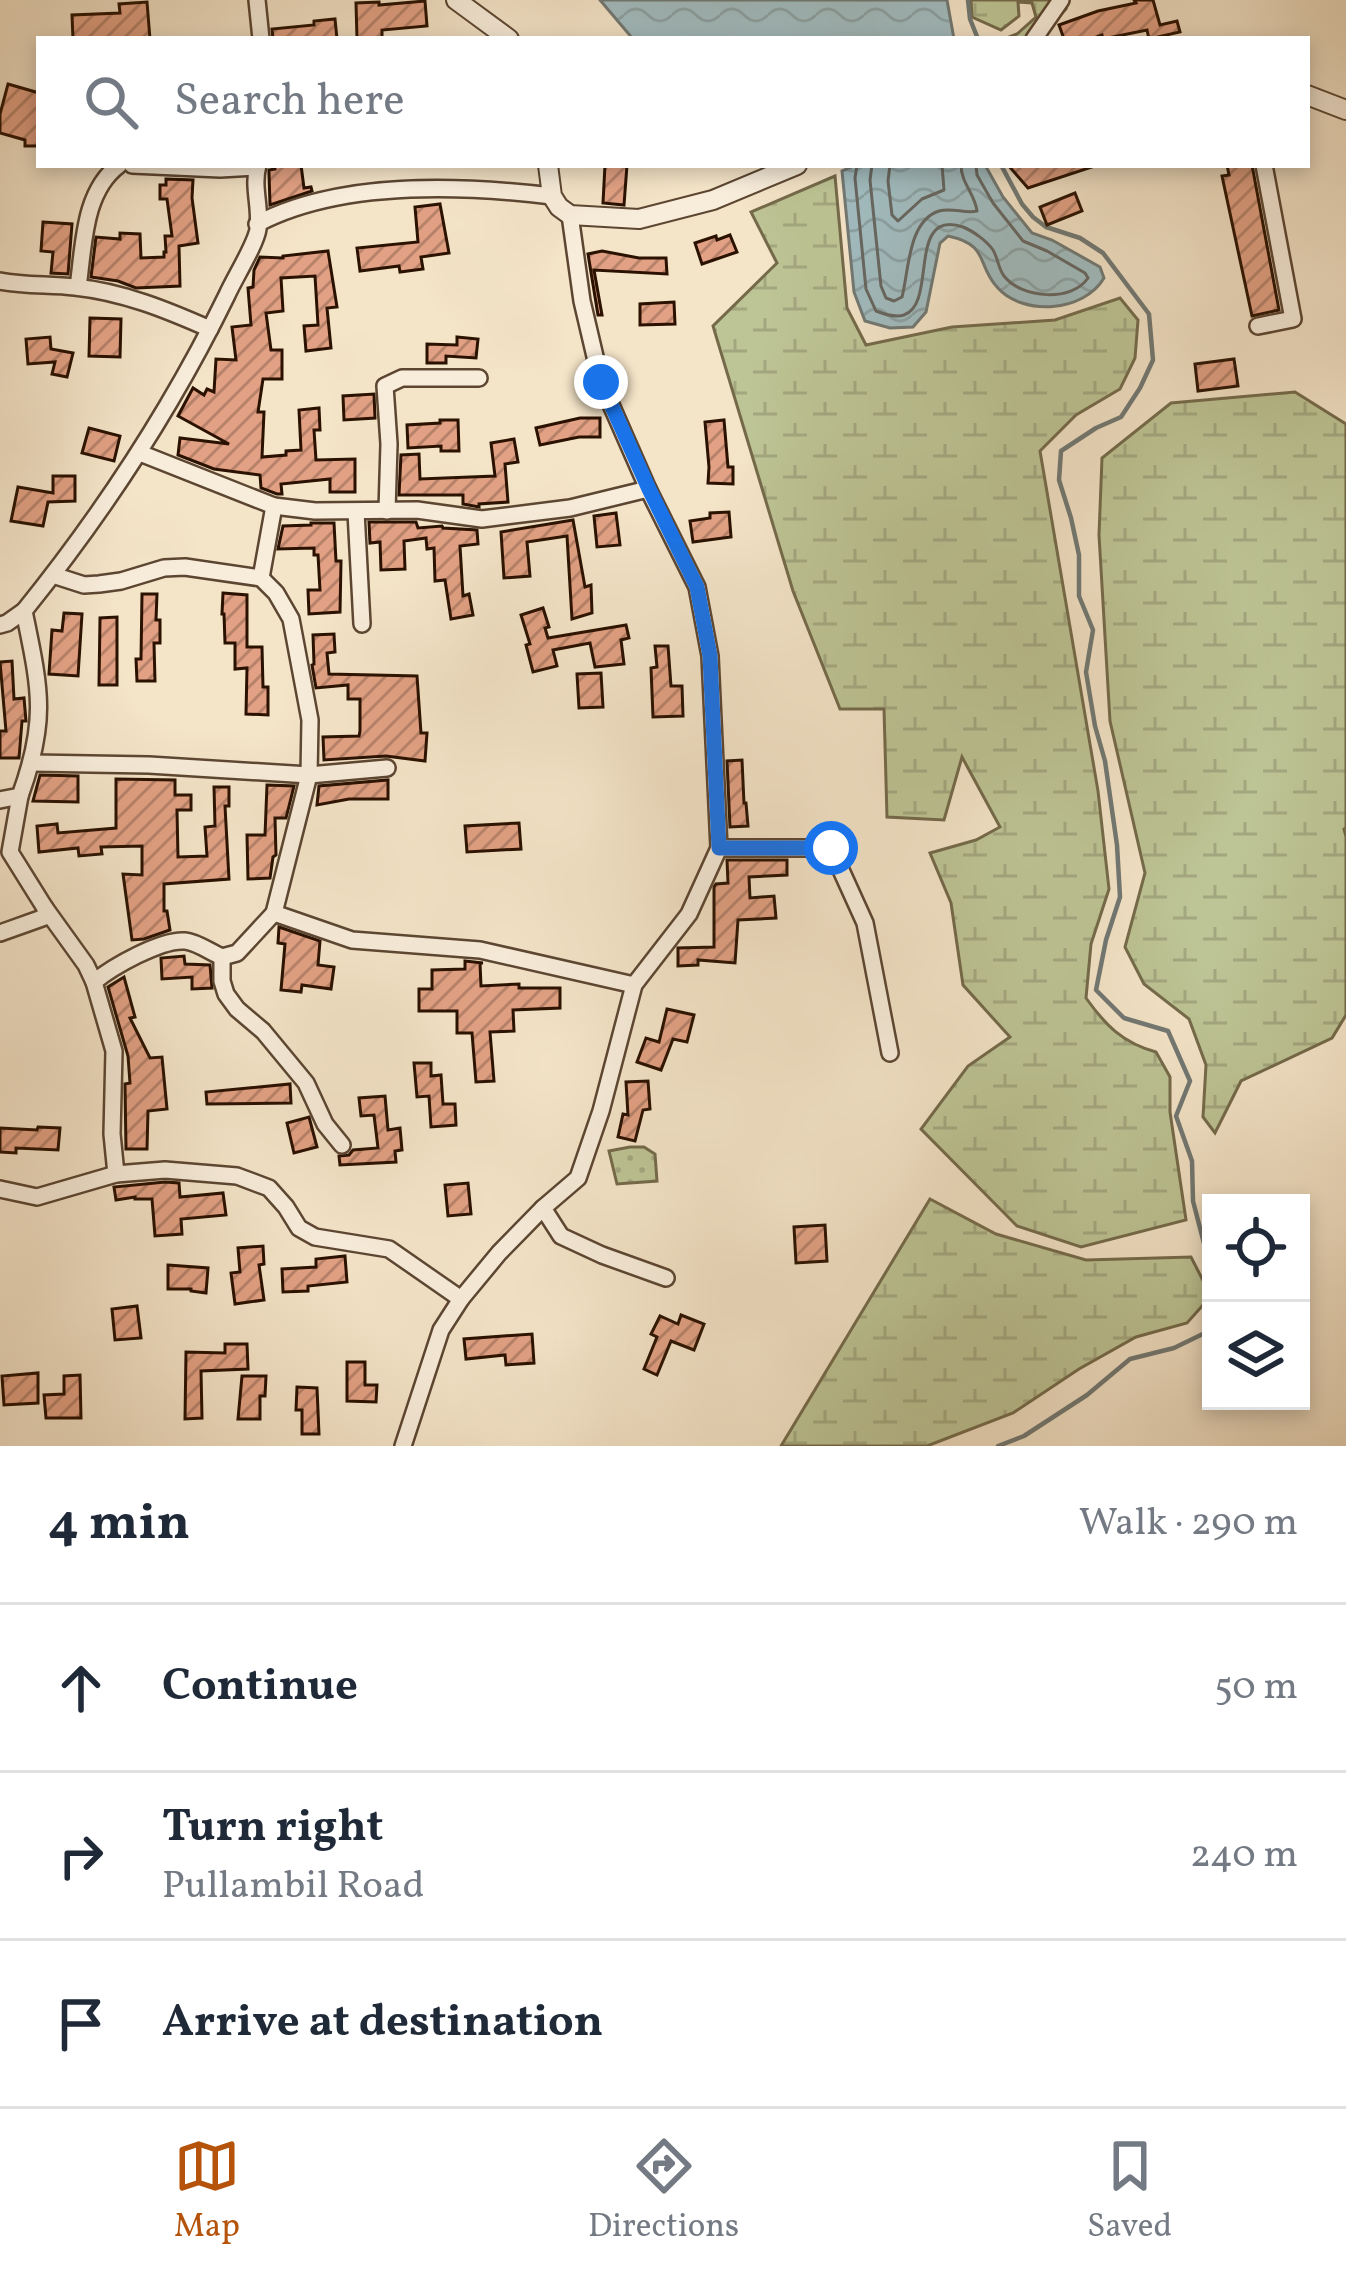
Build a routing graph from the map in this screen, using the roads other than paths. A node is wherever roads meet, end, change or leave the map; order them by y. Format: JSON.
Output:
{"nodes":[{"id":1,"x":257,"y":0,"type":"edge"},
{"id":2,"x":456,"y":0,"type":"edge"},
{"id":3,"x":1061,"y":0,"type":"edge"},
{"id":4,"x":261,"y":36,"type":"edge"},
{"id":5,"x":505,"y":36,"type":"edge"},
{"id":6,"x":1036,"y":36,"type":"edge"},
{"id":7,"x":1310,"y":96,"type":"edge"},
{"id":8,"x":1346,"y":110,"type":"edge"},
{"id":9,"x":114,"y":168,"type":"edge"},
{"id":10,"x":198,"y":168,"type":"edge"},
{"id":11,"x":232,"y":168,"type":"edge"},
{"id":12,"x":257,"y":168,"type":"edge"},
{"id":13,"x":548,"y":168,"type":"edge"},
{"id":14,"x":789,"y":168,"type":"edge"},
{"id":15,"x":1265,"y":168,"type":"edge"},
{"id":16,"x":552,"y":196,"type":"junction"},
{"id":17,"x":570,"y":215,"type":"junction"},
{"id":18,"x":257,"y":224,"type":"junction"},
{"id":19,"x":0,"y":281,"type":"edge"},
{"id":20,"x":78,"y":287,"type":"junction"},
{"id":21,"x":1258,"y":326,"type":"dead end"},
{"id":22,"x":210,"y":328,"type":"junction"},
{"id":23,"x":479,"y":378,"type":"dead end"},
{"id":24,"x":140,"y":453,"type":"junction"},
{"id":25,"x":649,"y":489,"type":"junction"},
{"id":26,"x":274,"y":506,"type":"junction"},
{"id":27,"x":386,"y":511,"type":"junction"},
{"id":28,"x":356,"y":512,"type":"junction"},
{"id":29,"x":53,"y":575,"type":"junction"},
{"id":30,"x":261,"y":578,"type":"junction"},
{"id":31,"x":24,"y":610,"type":"junction"},
{"id":32,"x":362,"y":624,"type":"dead end"},
{"id":33,"x":0,"y":625,"type":"edge"},
{"id":34,"x":32,"y":763,"type":"junction"},
{"id":35,"x":387,"y":769,"type":"dead end"},
{"id":36,"x":310,"y":775,"type":"junction"},
{"id":37,"x":20,"y":796,"type":"junction"},
{"id":38,"x":0,"y":800,"type":"edge"},
{"id":39,"x":719,"y":848,"type":"junction"},
{"id":40,"x":5,"y":852,"type":"edge"},
{"id":41,"x":45,"y":908,"type":"junction"},
{"id":42,"x":274,"y":913,"type":"junction"},
{"id":43,"x":0,"y":933,"type":"edge"},
{"id":44,"x":222,"y":957,"type":"junction"},
{"id":45,"x":94,"y":982,"type":"junction"},
{"id":46,"x":634,"y":985,"type":"junction"},
{"id":47,"x":890,"y":1053,"type":"dead end"},
{"id":48,"x":342,"y":1145,"type":"dead end"},
{"id":49,"x":116,"y":1174,"type":"junction"},
{"id":50,"x":0,"y":1189,"type":"edge"},
{"id":51,"x":543,"y":1208,"type":"junction"},
{"id":52,"x":666,"y":1278,"type":"dead end"},
{"id":53,"x":461,"y":1299,"type":"junction"},
{"id":54,"x":403,"y":1446,"type":"edge"}],
"edges":[{"from":1,"to":4,"type":"street"},
{"from":2,"to":5,"type":"street"},
{"from":3,"to":6,"type":"street"},
{"from":7,"to":8,"type":"street"},
{"from":9,"to":20,"type":"street"},
{"from":10,"to":11,"type":"street"},
{"from":12,"to":18,"type":"street"},
{"from":13,"to":16,"type":"street"},
{"from":14,"to":17,"type":"street"},
{"from":15,"to":21,"type":"street"},
{"from":16,"to":17,"type":"street"},
{"from":16,"to":18,"type":"street"},
{"from":17,"to":25,"type":"street"},
{"from":18,"to":22,"type":"street"},
{"from":19,"to":20,"type":"street"},
{"from":20,"to":22,"type":"street"},
{"from":22,"to":24,"type":"street"},
{"from":23,"to":27,"type":"street"},
{"from":24,"to":26,"type":"street"},
{"from":24,"to":29,"type":"street"},
{"from":25,"to":27,"type":"street"},
{"from":25,"to":39,"type":"street"},
{"from":26,"to":28,"type":"street"},
{"from":26,"to":30,"type":"street"},
{"from":27,"to":28,"type":"street"},
{"from":28,"to":32,"type":"street"},
{"from":29,"to":30,"type":"street"},
{"from":29,"to":31,"type":"street"},
{"from":30,"to":36,"type":"street"},
{"from":31,"to":33,"type":"street"},
{"from":31,"to":34,"type":"street"},
{"from":34,"to":36,"type":"street"},
{"from":34,"to":37,"type":"street"},
{"from":35,"to":36,"type":"street"},
{"from":36,"to":42,"type":"street"},
{"from":37,"to":38,"type":"street"},
{"from":37,"to":40,"type":"street"},
{"from":39,"to":46,"type":"street"},
{"from":39,"to":47,"type":"street"},
{"from":40,"to":41,"type":"street"},
{"from":41,"to":43,"type":"street"},
{"from":41,"to":45,"type":"street"},
{"from":42,"to":44,"type":"street"},
{"from":42,"to":46,"type":"street"},
{"from":44,"to":45,"type":"street"},
{"from":44,"to":48,"type":"street"},
{"from":45,"to":49,"type":"street"},
{"from":46,"to":51,"type":"street"},
{"from":49,"to":50,"type":"street"},
{"from":49,"to":53,"type":"street"},
{"from":51,"to":52,"type":"street"},
{"from":51,"to":53,"type":"street"},
{"from":53,"to":54,"type":"street"}]}
